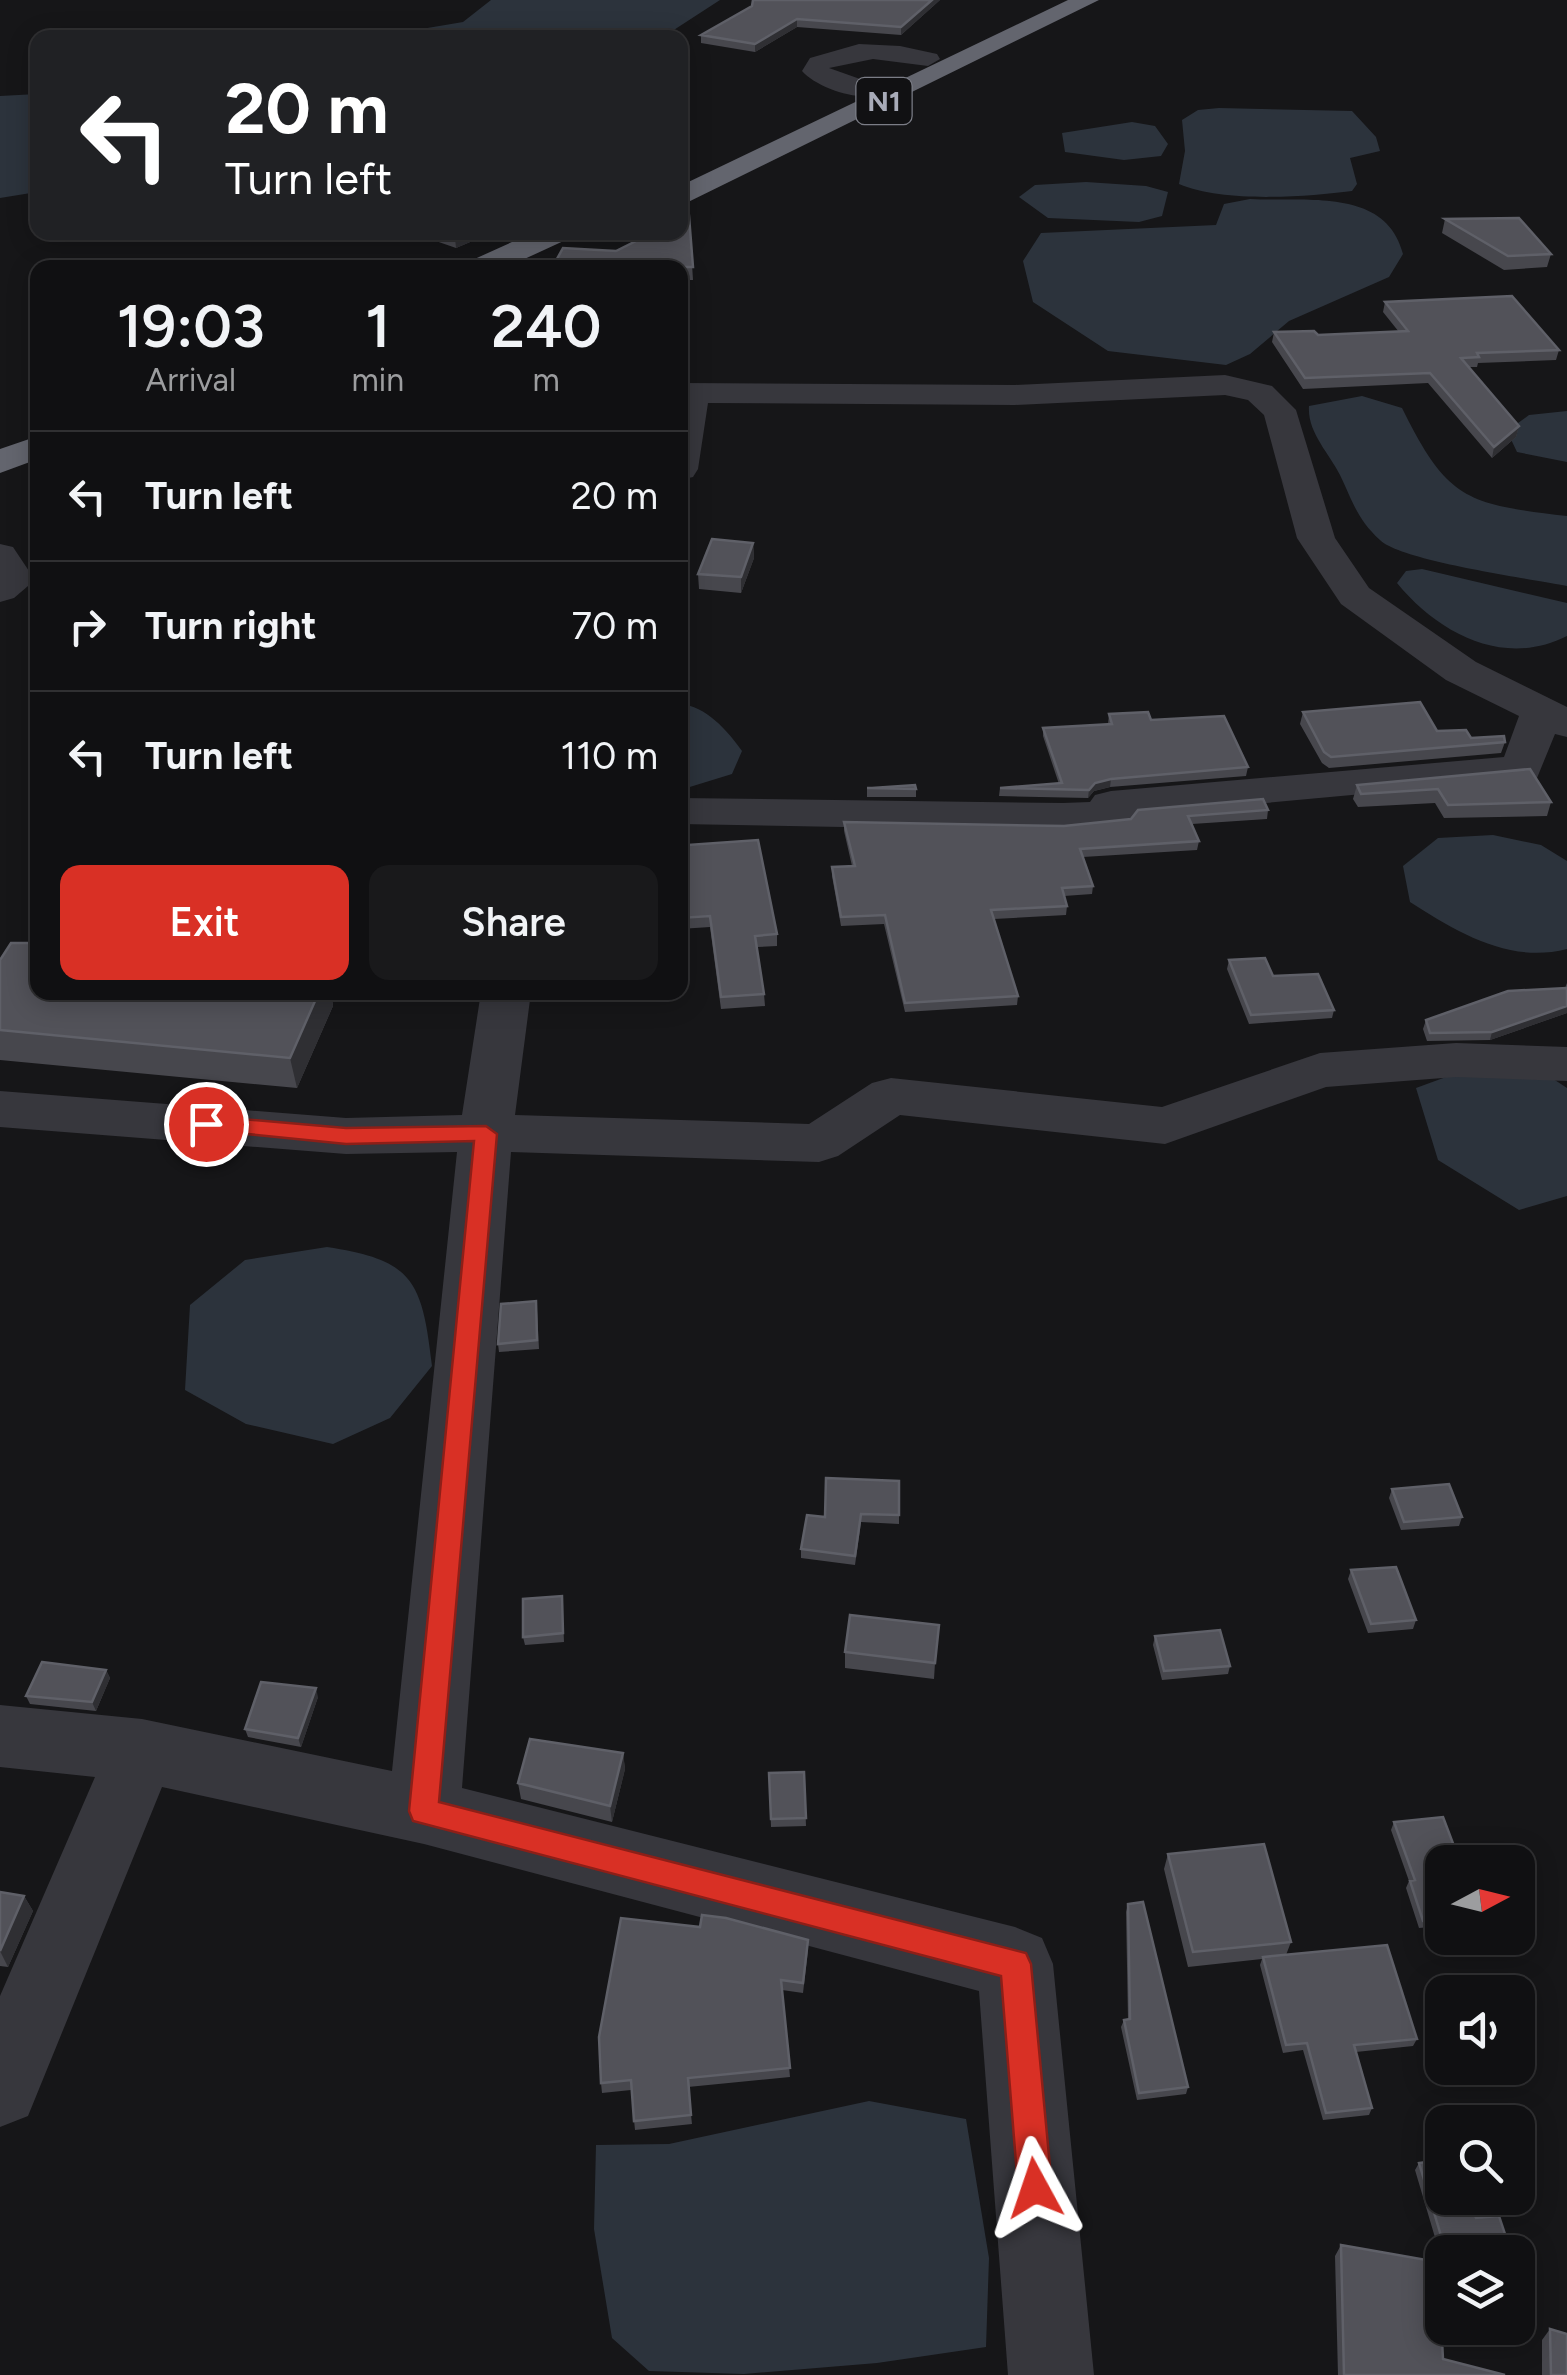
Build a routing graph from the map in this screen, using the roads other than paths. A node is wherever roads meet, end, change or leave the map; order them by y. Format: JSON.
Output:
{"nodes":[{"id":1,"x":1042,"y":0,"type":"edge"},
{"id":2,"x":1087,"y":0,"type":"edge"},
{"id":3,"x":928,"y":59,"type":"junction"},
{"id":4,"x":868,"y":90,"type":"junction"},
{"id":5,"x":688,"y":177,"type":"edge"},
{"id":6,"x":688,"y":194,"type":"edge"},
{"id":7,"x":563,"y":240,"type":"edge"},
{"id":8,"x":569,"y":240,"type":"edge"},
{"id":9,"x":503,"y":260,"type":"edge"},
{"id":10,"x":540,"y":260,"type":"edge"},
{"id":11,"x":688,"y":394,"type":"edge"},
{"id":12,"x":30,"y":449,"type":"edge"},
{"id":13,"x":0,"y":462,"type":"edge"},
{"id":14,"x":30,"y":474,"type":"edge"},
{"id":15,"x":0,"y":486,"type":"edge"},
{"id":16,"x":0,"y":554,"type":"edge"},
{"id":17,"x":0,"y":590,"type":"edge"},
{"id":18,"x":1555,"y":718,"type":"edge"},
{"id":19,"x":688,"y":811,"type":"edge"},
{"id":20,"x":505,"y":1000,"type":"edge"},
{"id":21,"x":1567,"y":1064,"type":"edge"},
{"id":22,"x":0,"y":1110,"type":"edge"},
{"id":23,"x":486,"y":1134,"type":"junction"},
{"id":24,"x":0,"y":1736,"type":"edge"},
{"id":25,"x":142,"y":1751,"type":"junction"},
{"id":26,"x":424,"y":1811,"type":"junction"},
{"id":27,"x":0,"y":2088,"type":"edge"},
{"id":28,"x":1051,"y":2375,"type":"edge"}],
"edges":[{"from":1,"to":3,"type":"highway","number":"N1"},
{"from":2,"to":6,"type":"highway","number":"N1"},
{"from":3,"to":4,"type":"highway","number":"N1"},
{"from":3,"to":4,"type":"street"},
{"from":4,"to":5,"type":"highway","number":"N1"},
{"from":7,"to":9,"type":"highway"},
{"from":8,"to":10,"type":"highway"},
{"from":11,"to":18,"type":"street"},
{"from":12,"to":13,"type":"highway"},
{"from":14,"to":15,"type":"highway"},
{"from":16,"to":17,"type":"street"},
{"from":18,"to":19,"type":"street"},
{"from":20,"to":23,"type":"street"},
{"from":21,"to":23,"type":"street"},
{"from":22,"to":23,"type":"street"},
{"from":23,"to":26,"type":"street"},
{"from":24,"to":25,"type":"street"},
{"from":25,"to":26,"type":"street"},
{"from":25,"to":27,"type":"street"},
{"from":26,"to":28,"type":"street"}]}
